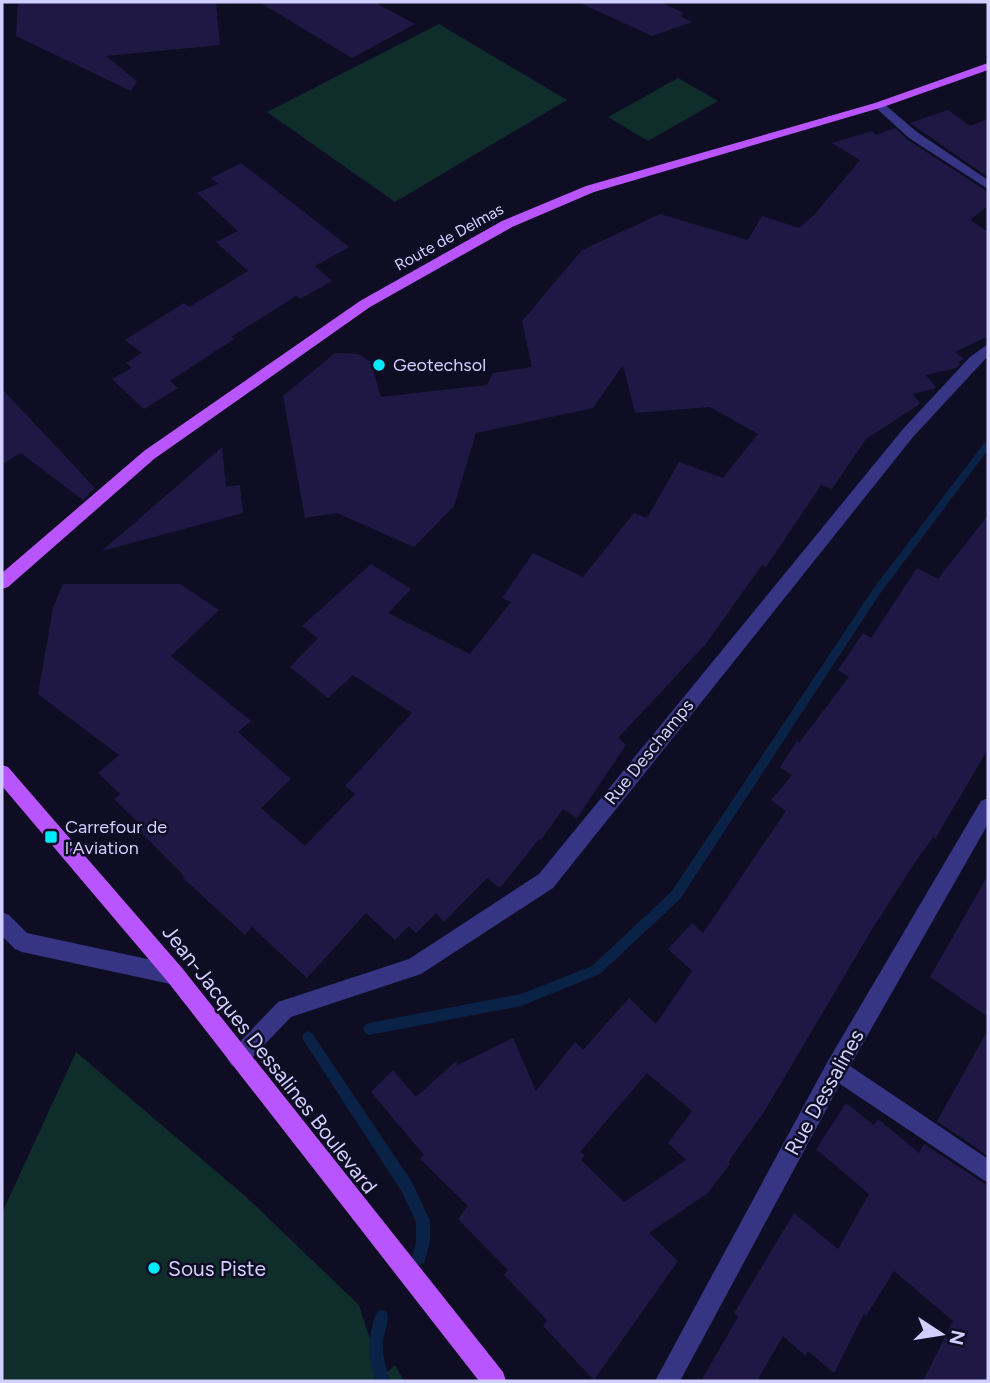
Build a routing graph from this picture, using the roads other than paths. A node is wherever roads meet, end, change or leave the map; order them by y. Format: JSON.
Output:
{"nodes":[{"id":1,"x":986,"y":66,"type":"edge"},
{"id":2,"x":879,"y":105,"type":"junction"},
{"id":3,"x":988,"y":185,"type":"edge"},
{"id":4,"x":988,"y":349,"type":"edge"},
{"id":5,"x":2,"y":582,"type":"edge"},
{"id":6,"x":2,"y":773,"type":"edge"},
{"id":7,"x":988,"y":807,"type":"edge"},
{"id":8,"x":2,"y":922,"type":"edge"},
{"id":9,"x":175,"y":975,"type":"junction"},
{"id":10,"x":238,"y":1058,"type":"junction"},
{"id":11,"x":836,"y":1069,"type":"junction"},
{"id":12,"x":988,"y":1172,"type":"edge"},
{"id":13,"x":494,"y":1381,"type":"edge"},
{"id":14,"x":667,"y":1381,"type":"edge"}],
"edges":[{"from":1,"to":2,"type":"main road","name":"Route de Delmas"},
{"from":2,"to":3,"type":"street"},
{"from":2,"to":5,"type":"main road","name":"Route de Delmas"},
{"from":4,"to":10,"type":"street","name":"Rue Deschamps"},
{"from":6,"to":9,"type":"main road","name":"Jean-Jacques Dessalines Boulevard"},
{"from":7,"to":11,"type":"street","name":"Rue Dessalines"},
{"from":8,"to":9,"type":"street"},
{"from":9,"to":10,"type":"main road","name":"Jean-Jacques Dessalines Boulevard"},
{"from":10,"to":13,"type":"main road","name":"Jean-Jacques Dessalines Boulevard"},
{"from":11,"to":12,"type":"street"},
{"from":11,"to":14,"type":"street","name":"Rue Dessalines"}]}
